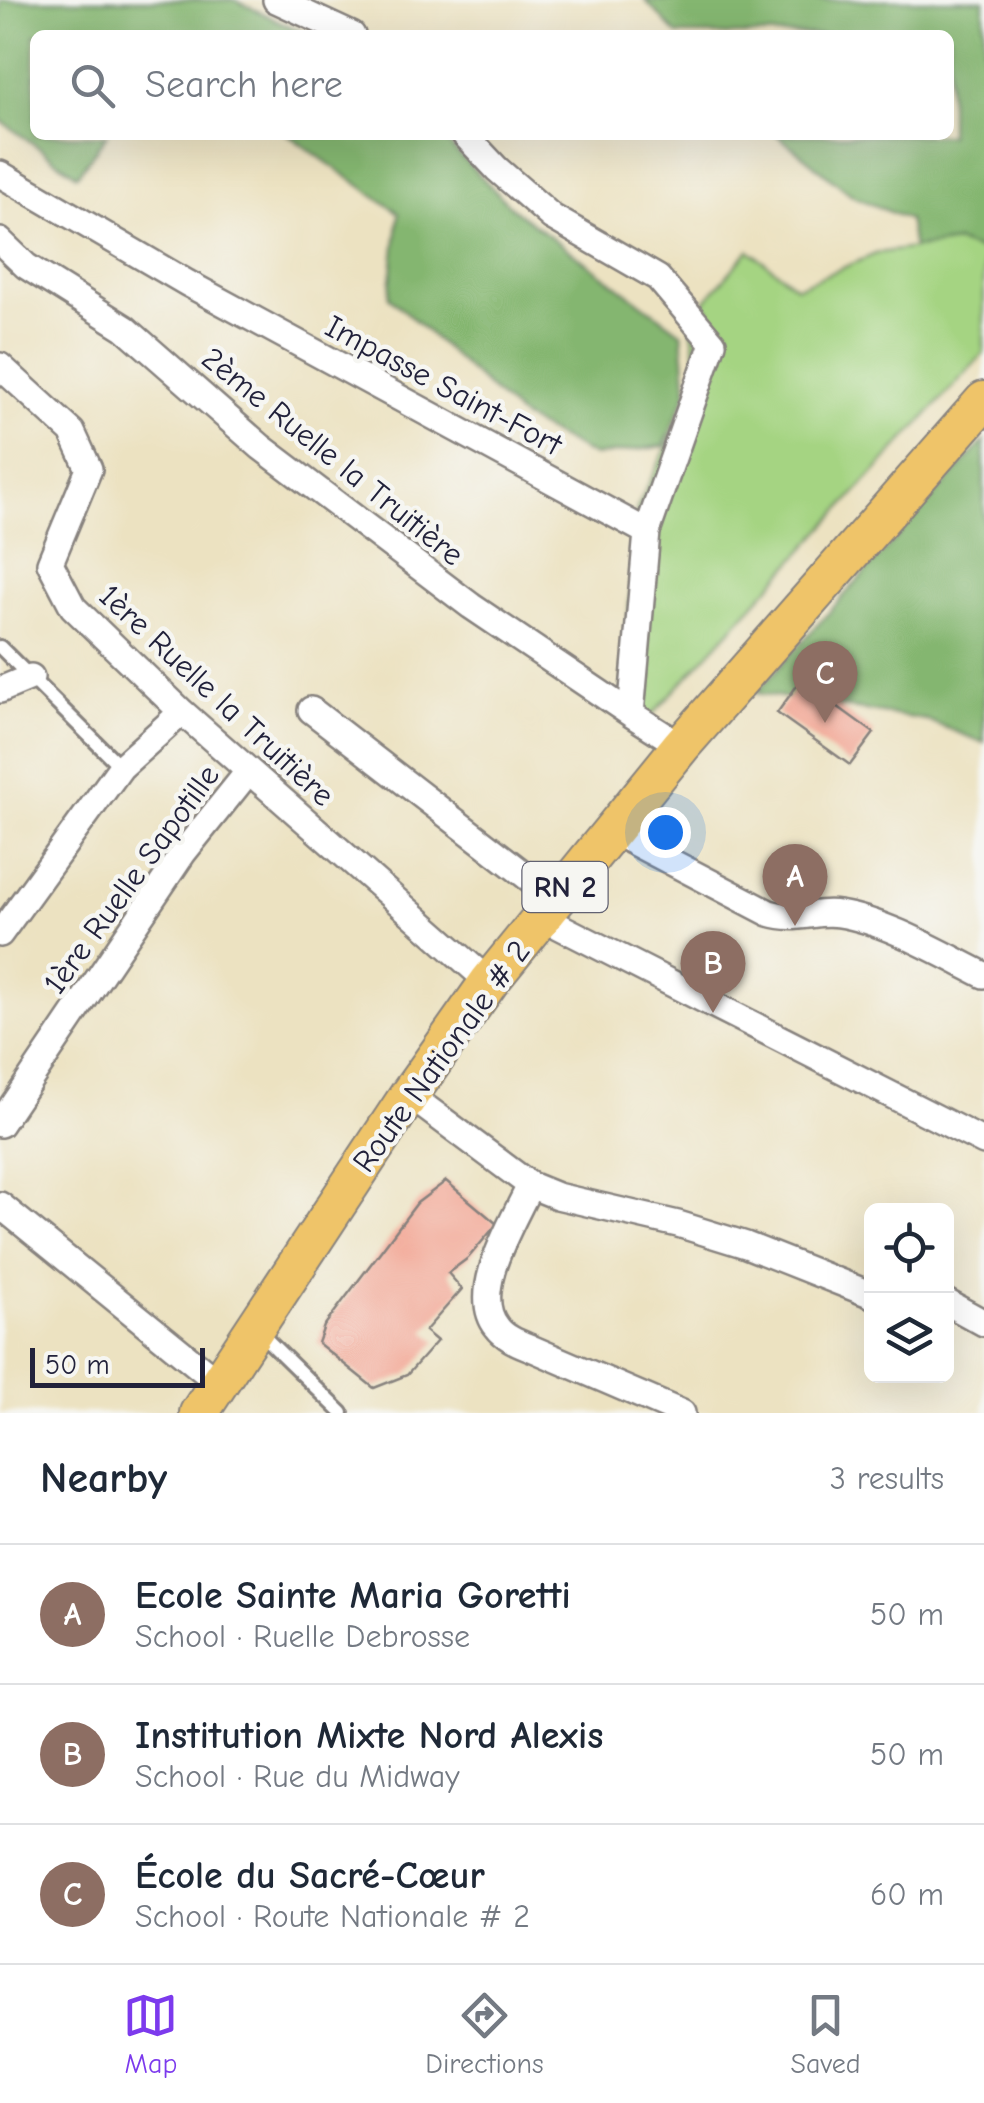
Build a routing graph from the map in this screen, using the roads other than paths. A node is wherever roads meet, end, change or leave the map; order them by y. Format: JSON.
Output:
{"nodes":[{"id":1,"x":276,"y":0,"type":"edge"},
{"id":2,"x":341,"y":30,"type":"edge"},
{"id":3,"x":470,"y":140,"type":"edge"},
{"id":4,"x":0,"y":174,"type":"edge"},
{"id":5,"x":0,"y":242,"type":"edge"},
{"id":6,"x":0,"y":366,"type":"edge"},
{"id":7,"x":979,"y":414,"type":"edge"},
{"id":8,"x":646,"y":532,"type":"junction"},
{"id":9,"x":0,"y":647,"type":"edge"},
{"id":10,"x":31,"y":677,"type":"junction"},
{"id":11,"x":0,"y":690,"type":"edge"},
{"id":12,"x":311,"y":710,"type":"dead end"},
{"id":13,"x":182,"y":712,"type":"junction"},
{"id":14,"x":631,"y":714,"type":"junction"},
{"id":15,"x":681,"y":746,"type":"junction"},
{"id":16,"x":121,"y":767,"type":"junction"},
{"id":17,"x":248,"y":772,"type":"junction"},
{"id":18,"x":612,"y":831,"type":"junction"},
{"id":19,"x":549,"y":908,"type":"junction"},
{"id":20,"x":0,"y":934,"type":"edge"},
{"id":21,"x":984,"y":975,"type":"edge"},
{"id":22,"x":488,"y":982,"type":"junction"},
{"id":23,"x":409,"y":1095,"type":"junction"},
{"id":24,"x":0,"y":1124,"type":"edge"},
{"id":25,"x":984,"y":1142,"type":"edge"},
{"id":26,"x":530,"y":1185,"type":"junction"},
{"id":27,"x":0,"y":1205,"type":"edge"},
{"id":28,"x":867,"y":1293,"type":"edge"},
{"id":29,"x":954,"y":1306,"type":"edge"},
{"id":30,"x":984,"y":1322,"type":"edge"},
{"id":31,"x":254,"y":1327,"type":"junction"},
{"id":32,"x":209,"y":1398,"type":"edge"},
{"id":33,"x":342,"y":1413,"type":"edge"},
{"id":34,"x":682,"y":1413,"type":"edge"}],
"edges":[{"from":1,"to":2,"type":"street"},
{"from":3,"to":8,"type":"street"},
{"from":4,"to":8,"type":"street","name":"Impasse Saint-Fort"},
{"from":5,"to":14,"type":"street","name":"2ème Ruelle la Truitière"},
{"from":6,"to":13,"type":"street","name":"1ère Ruelle la Truitière"},
{"from":7,"to":15,"type":"main road","name":"Route Nationale # 2","number":"RN 2"},
{"from":8,"to":14,"type":"street"},
{"from":9,"to":10,"type":"lane"},
{"from":10,"to":11,"type":"street"},
{"from":10,"to":16,"type":"lane"},
{"from":12,"to":19,"type":"street"},
{"from":13,"to":16,"type":"street"},
{"from":13,"to":17,"type":"street","name":"1ère Ruelle la Truitière"},
{"from":14,"to":15,"type":"street"},
{"from":15,"to":18,"type":"main road","name":"Route Nationale # 2","number":"RN 2"},
{"from":16,"to":20,"type":"street"},
{"from":17,"to":22,"type":"street","name":"1ère Ruelle la Truitière"},
{"from":17,"to":24,"type":"street","name":"1ère Ruelle Sapotille"},
{"from":18,"to":19,"type":"main road","name":"Route Nationale # 2","number":"RN 2"},
{"from":18,"to":21,"type":"street"},
{"from":19,"to":22,"type":"main road","name":"Route Nationale # 2","number":"RN 2"},
{"from":19,"to":25,"type":"street"},
{"from":22,"to":23,"type":"main road","name":"Route Nationale # 2","number":"RN 2"},
{"from":23,"to":26,"type":"street"},
{"from":23,"to":31,"type":"main road","name":"Route Nationale # 2","number":"RN 2"},
{"from":26,"to":28,"type":"street"},
{"from":26,"to":34,"type":"street"},
{"from":27,"to":32,"type":"street"},
{"from":29,"to":30,"type":"street"},
{"from":31,"to":32,"type":"main road","name":"Route Nationale # 2","number":"RN 2"},
{"from":31,"to":33,"type":"lane"}]}
